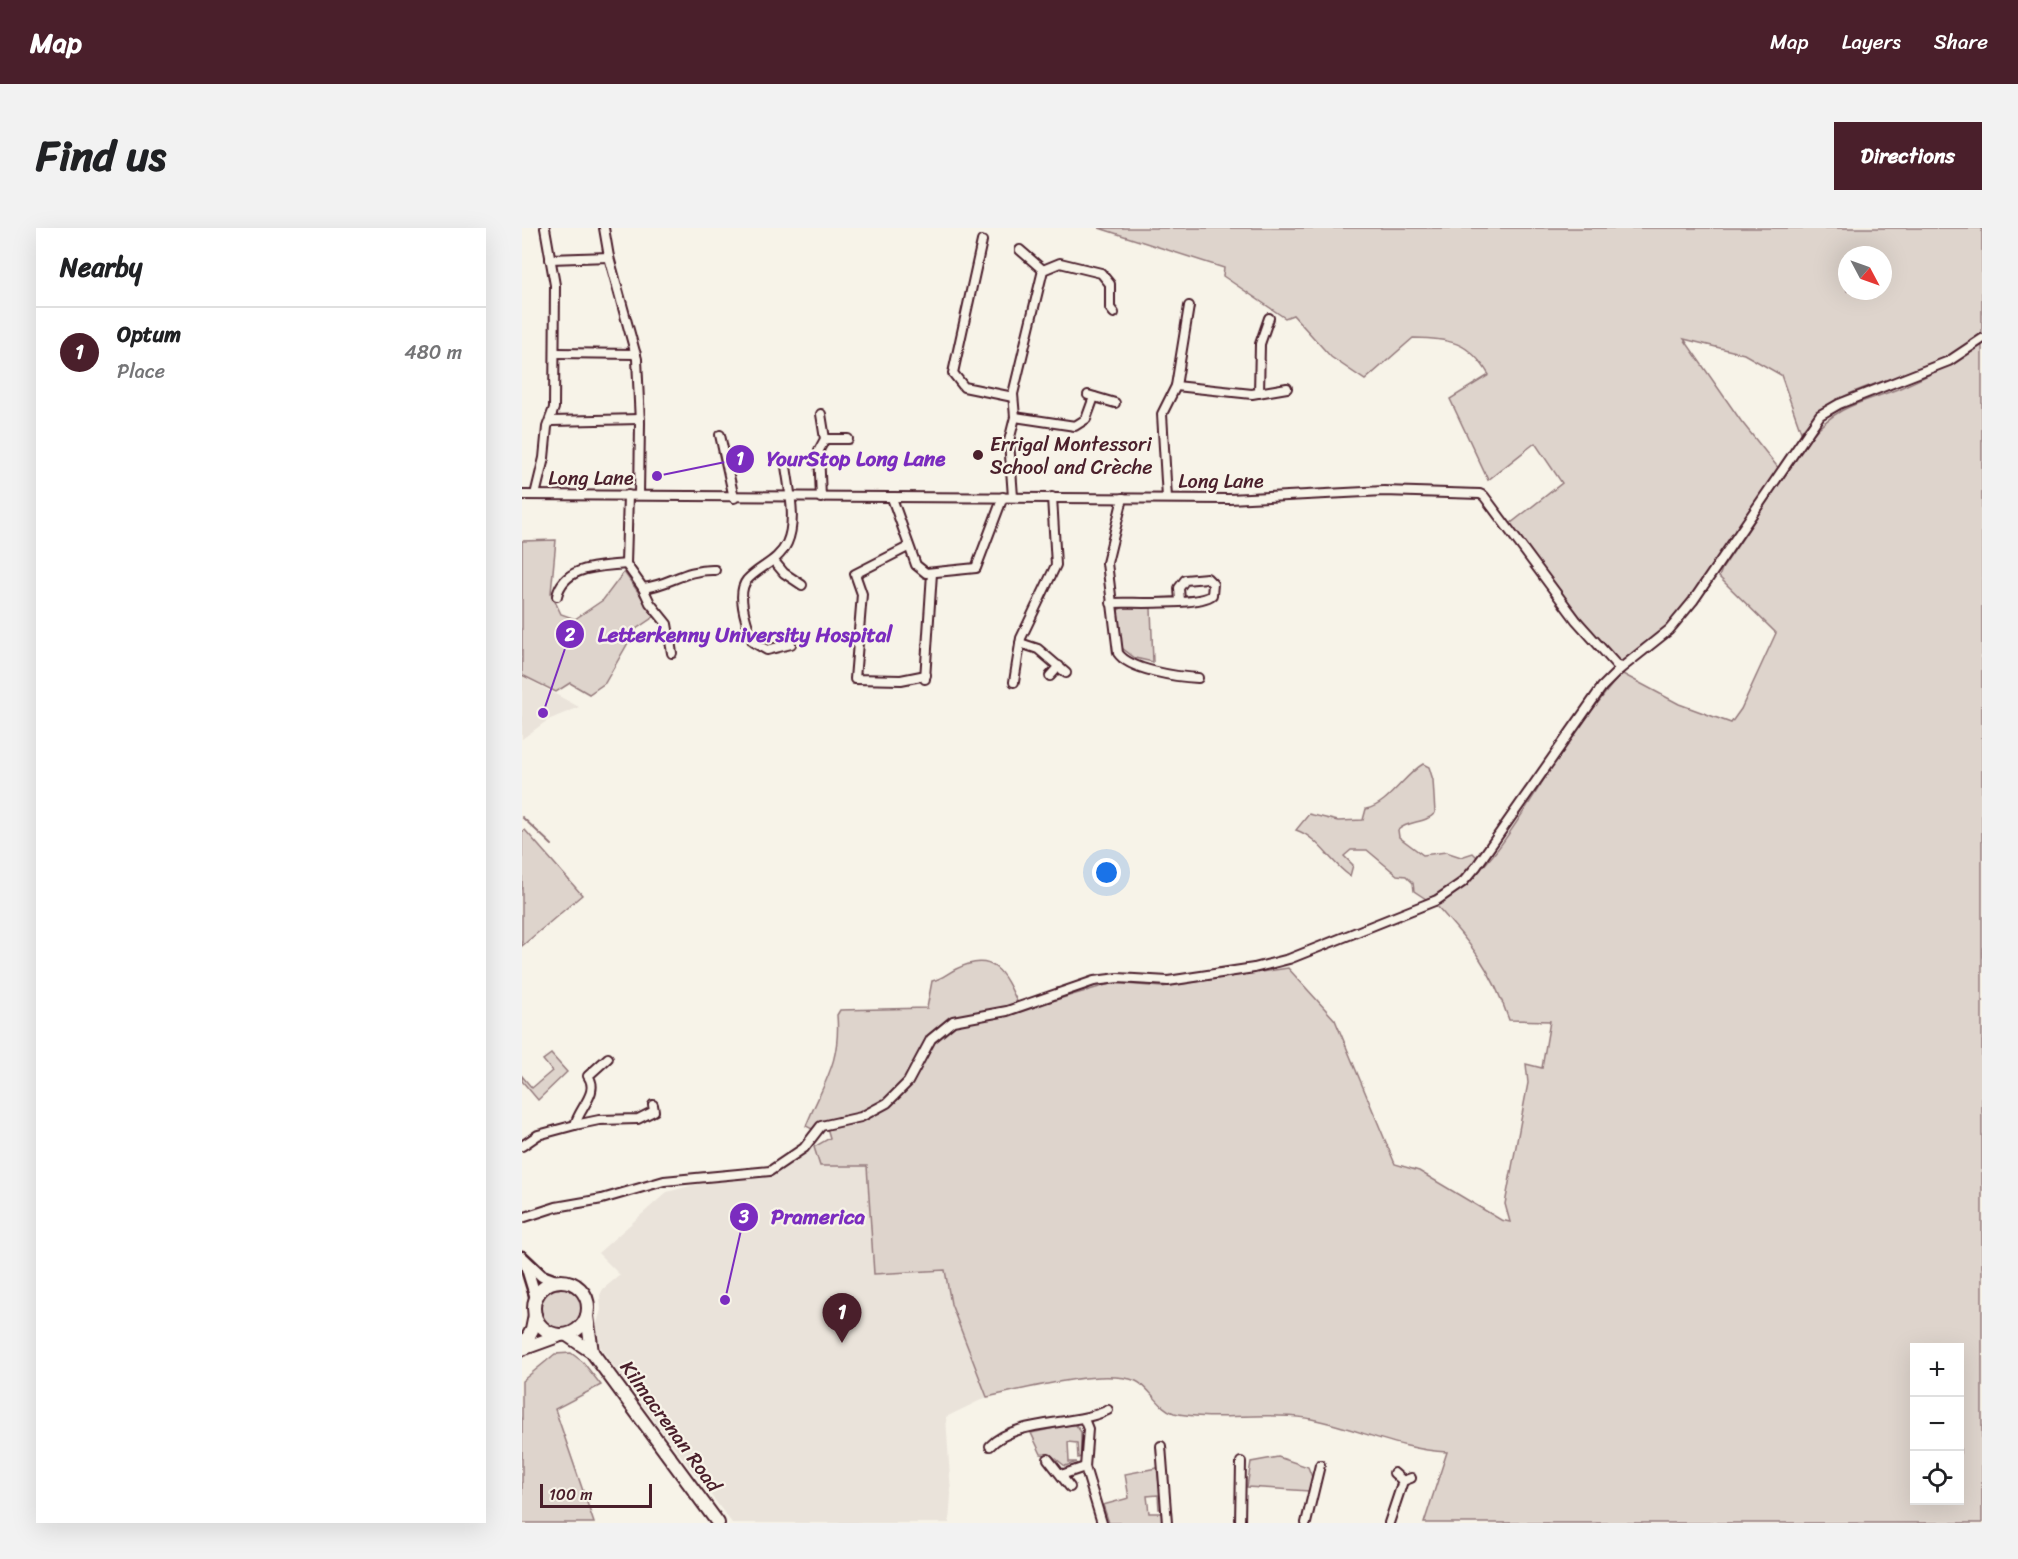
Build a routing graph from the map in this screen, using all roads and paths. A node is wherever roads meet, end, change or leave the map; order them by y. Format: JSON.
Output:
{"nodes":[{"id":1,"x":544,"y":228,"type":"edge"},
{"id":2,"x":604,"y":228,"type":"edge"},
{"id":3,"x":982,"y":240,"type":"dead end"},
{"id":4,"x":1020,"y":250,"type":"dead end"},
{"id":5,"x":609,"y":257,"type":"junction"},
{"id":6,"x":550,"y":259,"type":"junction"},
{"id":7,"x":1042,"y":270,"type":"junction"},
{"id":8,"x":1189,"y":306,"type":"dead end"},
{"id":9,"x":1114,"y":313,"type":"dead end"},
{"id":10,"x":1269,"y":318,"type":"dead end"},
{"id":11,"x":1982,"y":339,"type":"edge"},
{"id":12,"x":556,"y":353,"type":"junction"},
{"id":13,"x":636,"y":354,"type":"junction"},
{"id":14,"x":1176,"y":386,"type":"junction"},
{"id":15,"x":1287,"y":388,"type":"dead end"},
{"id":16,"x":1259,"y":393,"type":"junction"},
{"id":17,"x":1013,"y":397,"type":"junction"},
{"id":18,"x":1115,"y":403,"type":"dead end"},
{"id":19,"x":821,"y":414,"type":"dead end"},
{"id":20,"x":1015,"y":417,"type":"junction"},
{"id":21,"x":640,"y":419,"type":"junction"},
{"id":22,"x":552,"y":421,"type":"junction"},
{"id":23,"x":720,"y":435,"type":"dead end"},
{"id":24,"x":825,"y":439,"type":"junction"},
{"id":25,"x":848,"y":439,"type":"dead end"},
{"id":26,"x":786,"y":466,"type":"dead end"},
{"id":27,"x":522,"y":495,"type":"edge"},
{"id":28,"x":535,"y":495,"type":"junction"},
{"id":29,"x":628,"y":495,"type":"junction"},
{"id":30,"x":639,"y":495,"type":"junction"},
{"id":31,"x":790,"y":497,"type":"junction"},
{"id":32,"x":1003,"y":497,"type":"junction"},
{"id":33,"x":1013,"y":497,"type":"junction"},
{"id":34,"x":1052,"y":497,"type":"junction"},
{"id":35,"x":734,"y":498,"type":"junction"},
{"id":36,"x":821,"y":498,"type":"junction"},
{"id":37,"x":892,"y":498,"type":"junction"},
{"id":38,"x":1123,"y":498,"type":"junction"},
{"id":39,"x":1167,"y":498,"type":"junction"},
{"id":40,"x":908,"y":547,"type":"junction"},
{"id":41,"x":774,"y":561,"type":"junction"},
{"id":42,"x":626,"y":564,"type":"junction"},
{"id":43,"x":715,"y":570,"type":"dead end"},
{"id":44,"x":932,"y":573,"type":"junction"},
{"id":45,"x":802,"y":585,"type":"dead end"},
{"id":46,"x":643,"y":588,"type":"junction"},
{"id":47,"x":557,"y":596,"type":"dead end"},
{"id":48,"x":1180,"y":601,"type":"junction"},
{"id":49,"x":1111,"y":603,"type":"junction"},
{"id":50,"x":1020,"y":643,"type":"junction"},
{"id":51,"x":791,"y":644,"type":"dead end"},
{"id":52,"x":672,"y":653,"type":"dead end"},
{"id":53,"x":1059,"y":666,"type":"junction"},
{"id":54,"x":1620,"y":669,"type":"junction"},
{"id":55,"x":1066,"y":673,"type":"dead end"},
{"id":56,"x":1050,"y":676,"type":"dead end"},
{"id":57,"x":1198,"y":678,"type":"dead end"},
{"id":58,"x":1014,"y":682,"type":"dead end"},
{"id":59,"x":608,"y":1058,"type":"dead end"},
{"id":60,"x":653,"y":1105,"type":"dead end"},
{"id":61,"x":575,"y":1125,"type":"junction"},
{"id":62,"x":522,"y":1132,"type":"edge"},
{"id":63,"x":525,"y":1143,"type":"edge"},
{"id":64,"x":522,"y":1218,"type":"edge"},
{"id":65,"x":523,"y":1258,"type":"edge"},
{"id":66,"x":558,"y":1281,"type":"junction"},
{"id":67,"x":536,"y":1298,"type":"junction"},
{"id":68,"x":535,"y":1315,"type":"junction"},
{"id":69,"x":587,"y":1316,"type":"junction"},
{"id":70,"x":563,"y":1335,"type":"junction"},
{"id":71,"x":522,"y":1348,"type":"edge"},
{"id":72,"x":592,"y":1352,"type":"junction"},
{"id":73,"x":1108,"y":1410,"type":"dead end"},
{"id":74,"x":1084,"y":1419,"type":"junction"},
{"id":75,"x":990,"y":1446,"type":"dead end"},
{"id":76,"x":1161,"y":1446,"type":"dead end"},
{"id":77,"x":1048,"y":1459,"type":"dead end"},
{"id":78,"x":1241,"y":1462,"type":"dead end"},
{"id":79,"x":1320,"y":1465,"type":"dead end"},
{"id":80,"x":1085,"y":1467,"type":"junction"},
{"id":81,"x":1394,"y":1473,"type":"dead end"},
{"id":82,"x":1061,"y":1475,"type":"junction"},
{"id":83,"x":1411,"y":1478,"type":"dead end"},
{"id":84,"x":1402,"y":1481,"type":"junction"},
{"id":85,"x":1070,"y":1487,"type":"dead end"},
{"id":86,"x":718,"y":1523,"type":"edge"},
{"id":87,"x":1102,"y":1523,"type":"edge"},
{"id":88,"x":1167,"y":1523,"type":"edge"},
{"id":89,"x":1240,"y":1523,"type":"edge"},
{"id":90,"x":1306,"y":1523,"type":"edge"},
{"id":91,"x":1389,"y":1523,"type":"edge"}],
"edges":[{"from":1,"to":6,"type":"street"},
{"from":2,"to":5,"type":"street"},
{"from":3,"to":17,"type":"street"},
{"from":4,"to":7,"type":"street"},
{"from":5,"to":6,"type":"street"},
{"from":5,"to":13,"type":"street"},
{"from":6,"to":12,"type":"street"},
{"from":7,"to":9,"type":"street"},
{"from":7,"to":17,"type":"street"},
{"from":8,"to":14,"type":"street"},
{"from":10,"to":16,"type":"street"},
{"from":11,"to":54,"type":"street"},
{"from":12,"to":13,"type":"street"},
{"from":12,"to":22,"type":"street"},
{"from":13,"to":21,"type":"street"},
{"from":14,"to":16,"type":"street"},
{"from":14,"to":39,"type":"street"},
{"from":15,"to":16,"type":"street"},
{"from":17,"to":20,"type":"street"},
{"from":18,"to":20,"type":"street"},
{"from":19,"to":24,"type":"street"},
{"from":20,"to":33,"type":"street"},
{"from":21,"to":22,"type":"street"},
{"from":21,"to":30,"type":"street"},
{"from":22,"to":28,"type":"street"},
{"from":23,"to":35,"type":"street"},
{"from":24,"to":25,"type":"street"},
{"from":24,"to":36,"type":"street"},
{"from":26,"to":31,"type":"street"},
{"from":27,"to":28,"type":"street","name":"Long Lane"},
{"from":28,"to":29,"type":"street","name":"Long Lane"},
{"from":29,"to":30,"type":"street","name":"Long Lane"},
{"from":29,"to":42,"type":"street"},
{"from":30,"to":35,"type":"street","name":"Long Lane"},
{"from":31,"to":35,"type":"street","name":"Long Lane"},
{"from":31,"to":36,"type":"street","name":"Long Lane"},
{"from":31,"to":41,"type":"street"},
{"from":32,"to":33,"type":"street","name":"Long Lane"},
{"from":32,"to":37,"type":"street","name":"Long Lane"},
{"from":32,"to":44,"type":"street"},
{"from":33,"to":34,"type":"street","name":"Long Lane"},
{"from":34,"to":38,"type":"street","name":"Long Lane"},
{"from":34,"to":50,"type":"street"},
{"from":36,"to":37,"type":"street","name":"Long Lane"},
{"from":37,"to":40,"type":"street"},
{"from":38,"to":39,"type":"street","name":"Long Lane"},
{"from":38,"to":49,"type":"street"},
{"from":39,"to":54,"type":"street","name":"Long Lane"},
{"from":40,"to":44,"type":"street"},
{"from":40,"to":44,"type":"street"},
{"from":41,"to":45,"type":"street"},
{"from":41,"to":51,"type":"street"},
{"from":42,"to":46,"type":"street"},
{"from":42,"to":47,"type":"street"},
{"from":43,"to":46,"type":"street"},
{"from":46,"to":52,"type":"street"},
{"from":48,"to":48,"type":"street"},
{"from":48,"to":49,"type":"street"},
{"from":49,"to":57,"type":"street"},
{"from":50,"to":53,"type":"street"},
{"from":50,"to":58,"type":"street"},
{"from":53,"to":55,"type":"street"},
{"from":53,"to":56,"type":"street"},
{"from":54,"to":64,"type":"street"},
{"from":59,"to":61,"type":"street"},
{"from":60,"to":61,"type":"street"},
{"from":61,"to":63,"type":"street"},
{"from":62,"to":63,"type":"street"},
{"from":65,"to":66,"type":"main road"},
{"from":65,"to":67,"type":"main road"},
{"from":66,"to":67,"type":"main road"},
{"from":66,"to":69,"type":"main road"},
{"from":67,"to":68,"type":"main road"},
{"from":68,"to":70,"type":"main road"},
{"from":68,"to":71,"type":"main road"},
{"from":69,"to":70,"type":"main road"},
{"from":69,"to":72,"type":"main road"},
{"from":70,"to":71,"type":"main road"},
{"from":70,"to":72,"type":"main road"},
{"from":72,"to":86,"type":"main road","name":"Kilmacrenan Road"},
{"from":73,"to":74,"type":"street"},
{"from":74,"to":75,"type":"street"},
{"from":74,"to":80,"type":"street"},
{"from":76,"to":88,"type":"street"},
{"from":77,"to":82,"type":"street"},
{"from":78,"to":89,"type":"street"},
{"from":79,"to":90,"type":"street"},
{"from":80,"to":82,"type":"street"},
{"from":80,"to":87,"type":"street"},
{"from":81,"to":84,"type":"street"},
{"from":82,"to":85,"type":"street"},
{"from":83,"to":84,"type":"street"},
{"from":84,"to":91,"type":"street"}]}
